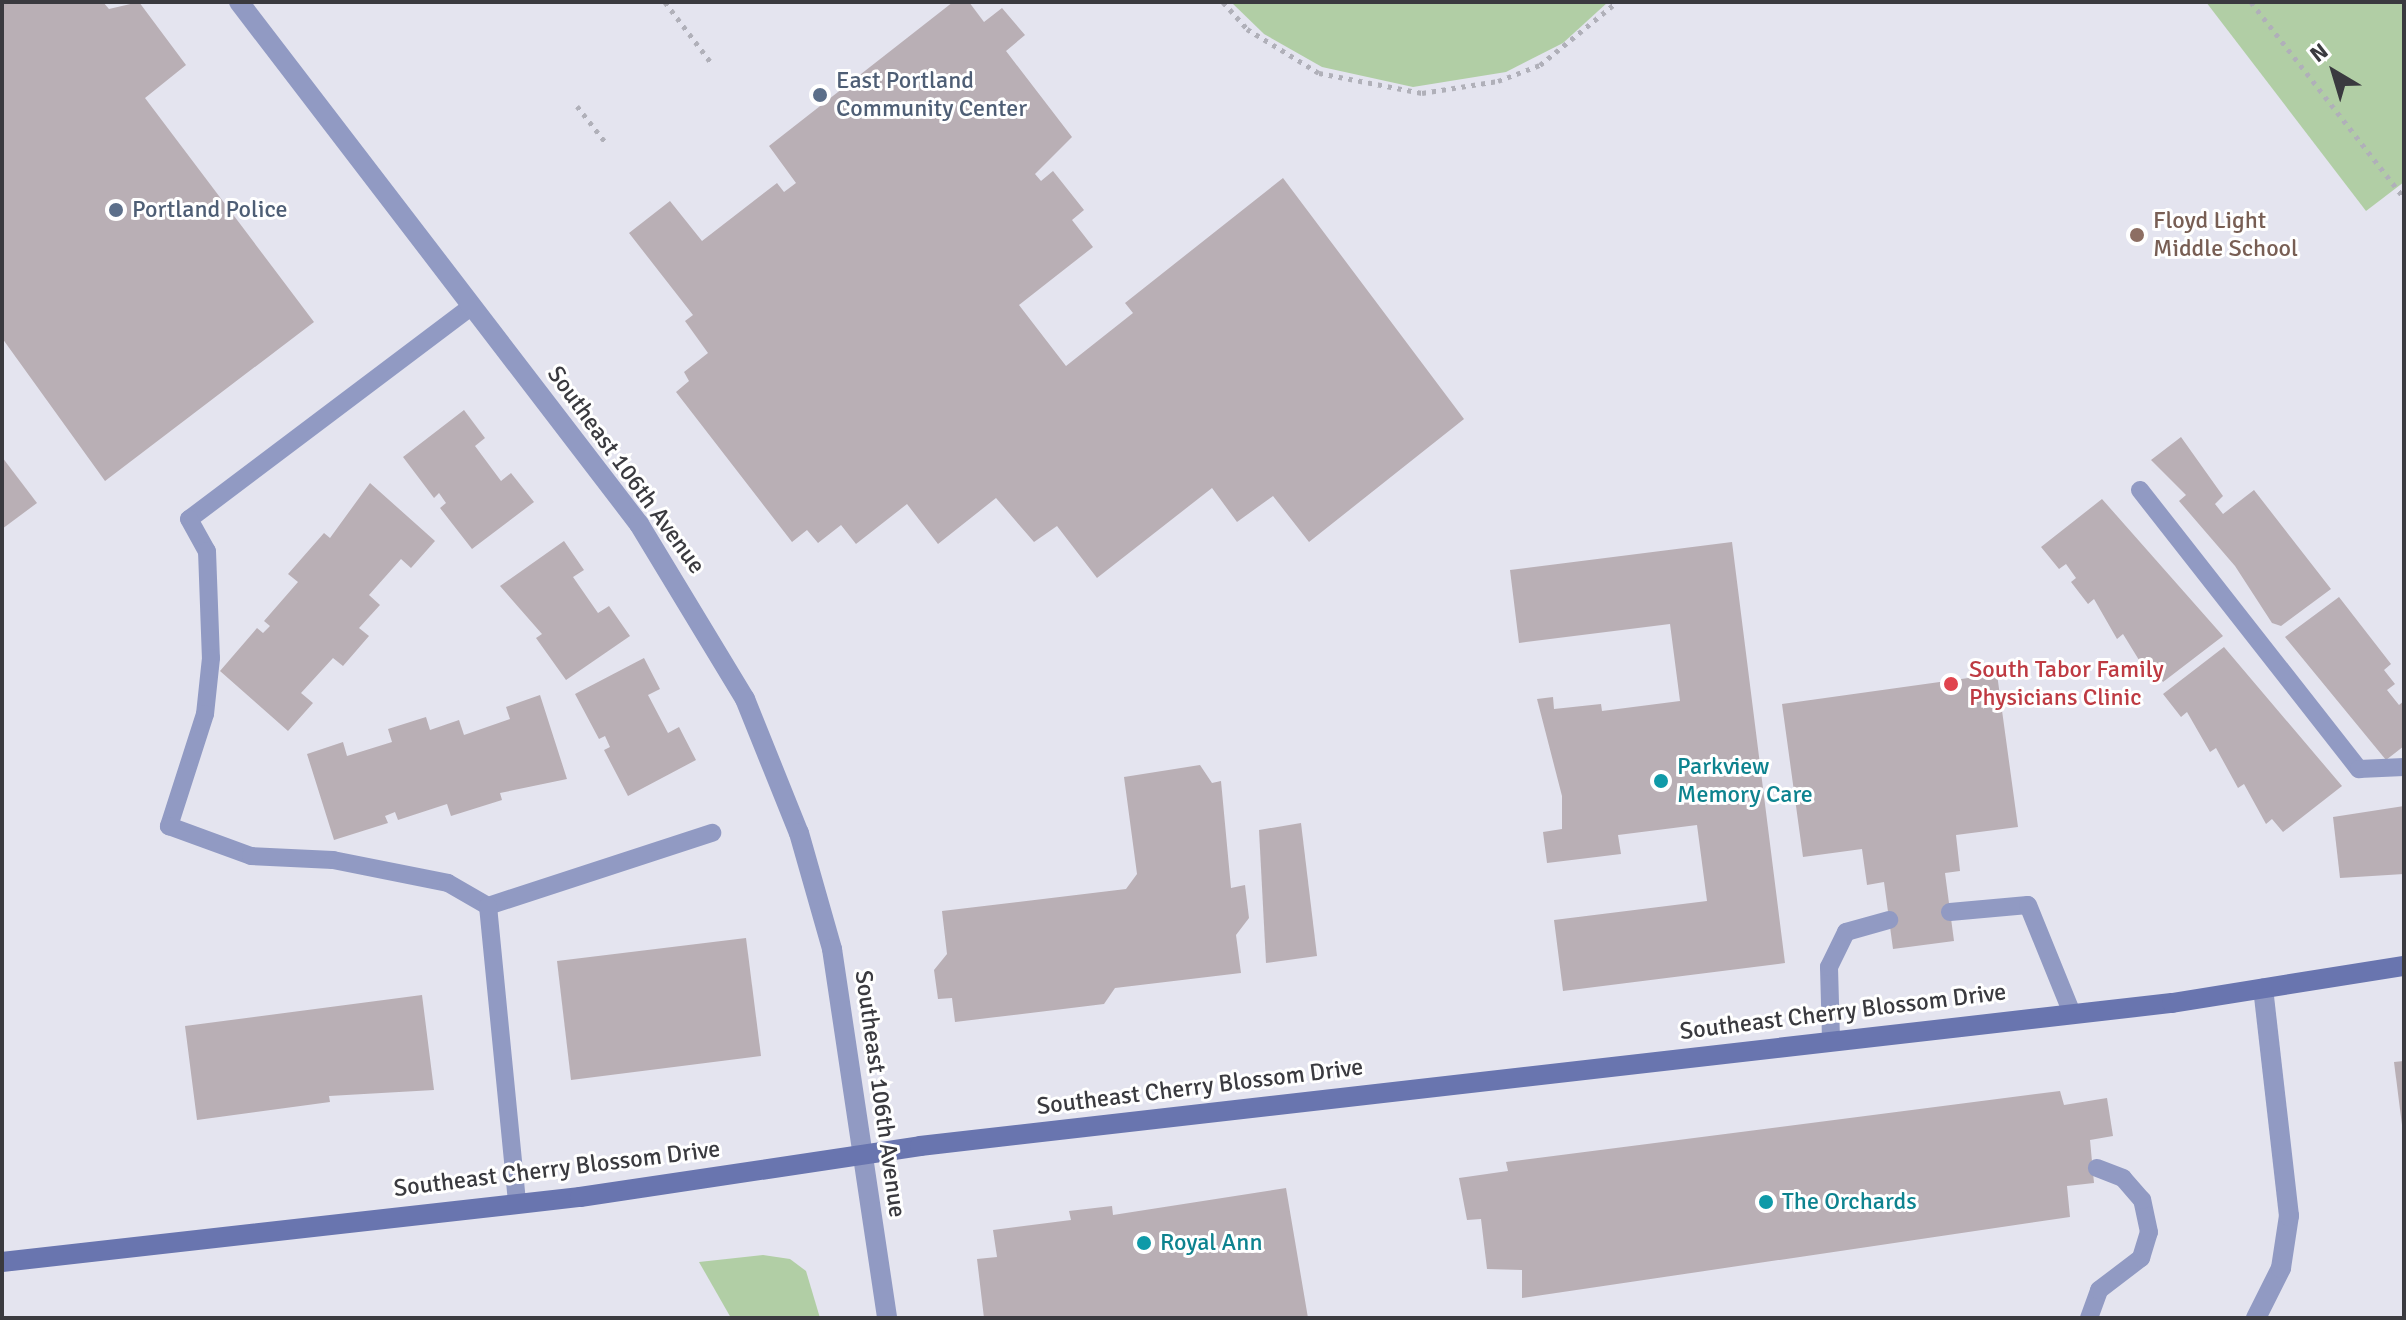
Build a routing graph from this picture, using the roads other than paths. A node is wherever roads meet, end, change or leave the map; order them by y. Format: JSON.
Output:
{"nodes":[{"id":1,"x":239,"y":2,"type":"edge"},
{"id":2,"x":472,"y":306,"type":"junction"},
{"id":3,"x":2140,"y":490,"type":"dead end"},
{"id":4,"x":2404,"y":767,"type":"edge"},
{"id":5,"x":712,"y":833,"type":"dead end"},
{"id":6,"x":488,"y":906,"type":"junction"},
{"id":7,"x":1950,"y":912,"type":"dead end"},
{"id":8,"x":1889,"y":920,"type":"dead end"},
{"id":9,"x":2404,"y":966,"type":"edge"},
{"id":10,"x":2263,"y":988,"type":"junction"},
{"id":11,"x":2071,"y":1011,"type":"junction"},
{"id":12,"x":1831,"y":1039,"type":"junction"},
{"id":13,"x":863,"y":1155,"type":"junction"},
{"id":14,"x":2097,"y":1168,"type":"dead end"},
{"id":15,"x":517,"y":1203,"type":"junction"},
{"id":16,"x":2,"y":1262,"type":"edge"},
{"id":17,"x":887,"y":1318,"type":"edge"},
{"id":18,"x":2089,"y":1318,"type":"edge"},
{"id":19,"x":2256,"y":1318,"type":"edge"}],
"edges":[{"from":1,"to":2,"type":"street","name":"Southeast 106th Avenue"},
{"from":2,"to":6,"type":"lane"},
{"from":2,"to":13,"type":"street","name":"Southeast 106th Avenue"},
{"from":3,"to":4,"type":"lane"},
{"from":5,"to":6,"type":"lane"},
{"from":6,"to":15,"type":"lane"},
{"from":7,"to":11,"type":"lane"},
{"from":8,"to":12,"type":"lane"},
{"from":9,"to":10,"type":"main road","name":"Southeast Cherry Blossom Drive"},
{"from":10,"to":11,"type":"main road","name":"Southeast Cherry Blossom Drive"},
{"from":10,"to":19,"type":"street"},
{"from":11,"to":12,"type":"main road","name":"Southeast Cherry Blossom Drive"},
{"from":12,"to":13,"type":"main road","name":"Southeast Cherry Blossom Drive"},
{"from":13,"to":15,"type":"main road","name":"Southeast Cherry Blossom Drive"},
{"from":13,"to":17,"type":"street","name":"Southeast 106th Avenue"},
{"from":14,"to":18,"type":"lane"},
{"from":15,"to":16,"type":"main road","name":"Southeast Cherry Blossom Drive"}]}
